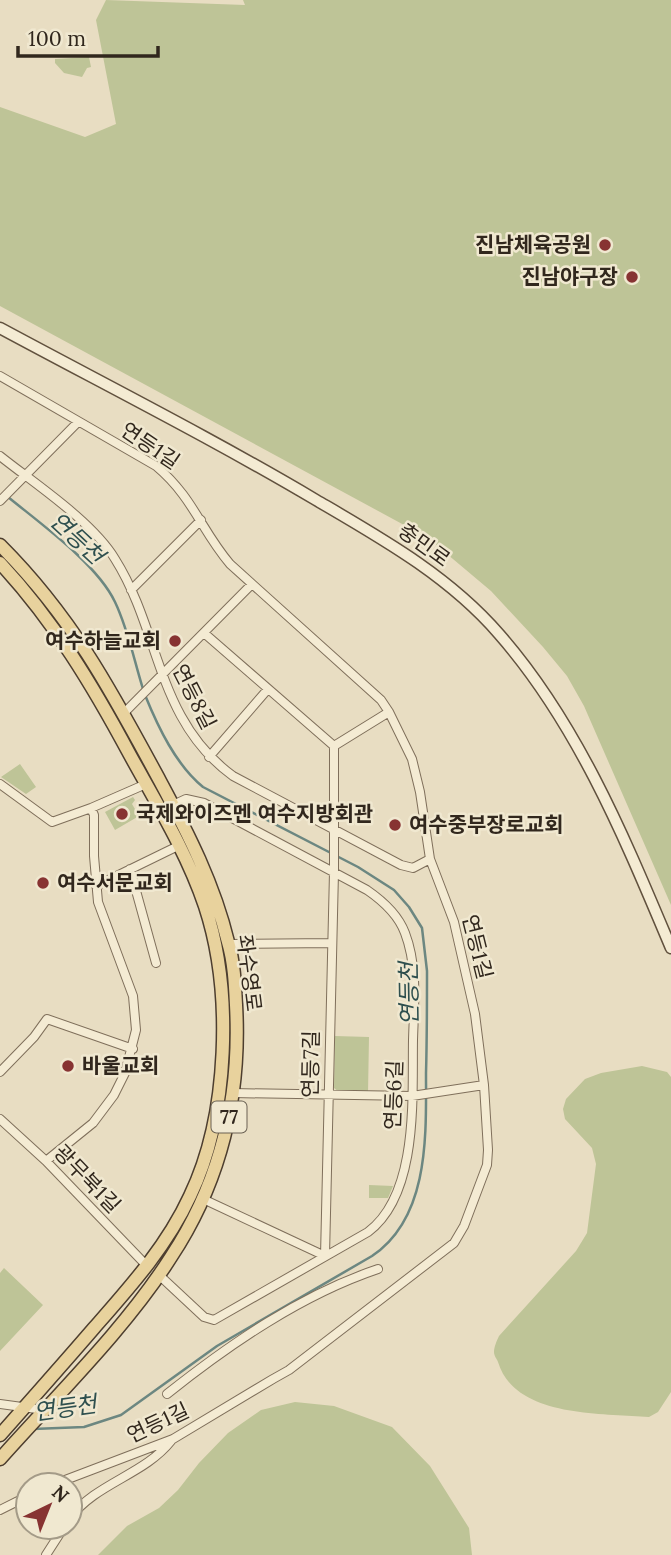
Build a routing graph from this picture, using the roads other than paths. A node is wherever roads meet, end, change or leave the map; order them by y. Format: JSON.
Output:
{"nodes":[{"id":1,"x":0,"y":328,"type":"edge"},
{"id":2,"x":0,"y":376,"type":"edge"},
{"id":3,"x":78,"y":422,"type":"junction"},
{"id":4,"x":0,"y":456,"type":"edge"},
{"id":5,"x":24,"y":476,"type":"junction"},
{"id":6,"x":0,"y":501,"type":"edge"},
{"id":7,"x":201,"y":520,"type":"junction"},
{"id":8,"x":0,"y":545,"type":"edge"},
{"id":9,"x":0,"y":564,"type":"edge"},
{"id":10,"x":253,"y":584,"type":"junction"},
{"id":11,"x":131,"y":590,"type":"junction"},
{"id":12,"x":204,"y":633,"type":"junction"},
{"id":13,"x":161,"y":676,"type":"junction"},
{"id":14,"x":268,"y":689,"type":"junction"},
{"id":15,"x":126,"y":711,"type":"junction"},
{"id":16,"x":390,"y":712,"type":"junction"},
{"id":17,"x":334,"y":746,"type":"junction"},
{"id":18,"x":209,"y":757,"type":"junction"},
{"id":19,"x":0,"y":784,"type":"edge"},
{"id":20,"x":146,"y":784,"type":"junction"},
{"id":21,"x":91,"y":808,"type":"junction"},
{"id":22,"x":175,"y":809,"type":"junction"},
{"id":23,"x":166,"y":821,"type":"junction"},
{"id":24,"x":334,"y":828,"type":"junction"},
{"id":25,"x":178,"y":846,"type":"junction"},
{"id":26,"x":430,"y":859,"type":"junction"},
{"id":27,"x":130,"y":869,"type":"junction"},
{"id":28,"x":334,"y":872,"type":"junction"},
{"id":29,"x":96,"y":886,"type":"junction"},
{"id":30,"x":332,"y":943,"type":"junction"},
{"id":31,"x":229,"y":944,"type":"junction"},
{"id":32,"x":671,"y":948,"type":"edge"},
{"id":33,"x":156,"y":963,"type":"dead end"},
{"id":34,"x":133,"y":1049,"type":"junction"},
{"id":35,"x":0,"y":1072,"type":"edge"},
{"id":36,"x":484,"y":1085,"type":"junction"},
{"id":37,"x":233,"y":1093,"type":"junction"},
{"id":38,"x":328,"y":1094,"type":"junction"},
{"id":39,"x":412,"y":1096,"type":"junction"},
{"id":40,"x":0,"y":1119,"type":"edge"},
{"id":41,"x":46,"y":1161,"type":"junction"},
{"id":42,"x":203,"y":1199,"type":"junction"},
{"id":43,"x":325,"y":1256,"type":"junction"},
{"id":44,"x":147,"y":1266,"type":"junction"},
{"id":45,"x":378,"y":1269,"type":"dead end"},
{"id":46,"x":159,"y":1275,"type":"junction"},
{"id":47,"x":167,"y":1394,"type":"dead end"},
{"id":48,"x":0,"y":1404,"type":"edge"},
{"id":49,"x":25,"y":1407,"type":"junction"},
{"id":50,"x":44,"y":1410,"type":"junction"},
{"id":51,"x":0,"y":1435,"type":"edge"},
{"id":52,"x":173,"y":1439,"type":"junction"},
{"id":53,"x":0,"y":1459,"type":"edge"},
{"id":54,"x":84,"y":1473,"type":"edge"},
{"id":55,"x":84,"y":1502,"type":"edge"}],
"edges":[{"from":1,"to":32,"type":"street","name":"충민로"},
{"from":2,"to":3,"type":"street","name":"연등1길"},
{"from":3,"to":5,"type":"street"},
{"from":3,"to":7,"type":"street","name":"연등1길"},
{"from":4,"to":5,"type":"street","name":"연등8길"},
{"from":5,"to":6,"type":"street"},
{"from":5,"to":11,"type":"street","name":"연등8길"},
{"from":7,"to":10,"type":"street","name":"연등1길"},
{"from":7,"to":11,"type":"street"},
{"from":8,"to":15,"type":"main road","name":"좌수영로","number":"77"},
{"from":9,"to":20,"type":"main road","name":"좌수영로","number":"77"},
{"from":10,"to":12,"type":"street"},
{"from":10,"to":16,"type":"street","name":"연등1길"},
{"from":11,"to":13,"type":"street","name":"연등8길"},
{"from":12,"to":13,"type":"street"},
{"from":12,"to":14,"type":"street"},
{"from":13,"to":15,"type":"street"},
{"from":13,"to":18,"type":"street","name":"연등8길"},
{"from":14,"to":17,"type":"street"},
{"from":14,"to":18,"type":"street"},
{"from":15,"to":22,"type":"main road","name":"좌수영로","number":"77"},
{"from":16,"to":17,"type":"street"},
{"from":16,"to":26,"type":"street","name":"연등1길"},
{"from":17,"to":24,"type":"street"},
{"from":18,"to":24,"type":"street","name":"연등8길"},
{"from":19,"to":21,"type":"street"},
{"from":20,"to":21,"type":"street"},
{"from":20,"to":23,"type":"main road","name":"좌수영로","number":"77"},
{"from":21,"to":29,"type":"street"},
{"from":22,"to":23,"type":"main road"},
{"from":22,"to":28,"type":"street","name":"연등6길"},
{"from":22,"to":31,"type":"main road","name":"좌수영로","number":"77"},
{"from":23,"to":25,"type":"main road","name":"좌수영로","number":"77"},
{"from":24,"to":26,"type":"street","name":"연등8길"},
{"from":24,"to":28,"type":"street","name":"연등7길"},
{"from":25,"to":27,"type":"street"},
{"from":25,"to":44,"type":"main road","name":"좌수영로","number":"77"},
{"from":26,"to":36,"type":"street","name":"연등1길"},
{"from":27,"to":29,"type":"street"},
{"from":27,"to":33,"type":"street"},
{"from":28,"to":30,"type":"street","name":"연등7길"},
{"from":28,"to":39,"type":"street","name":"연등6길"},
{"from":29,"to":34,"type":"street"},
{"from":30,"to":31,"type":"street"},
{"from":30,"to":38,"type":"street","name":"연등7길"},
{"from":31,"to":37,"type":"main road","name":"좌수영로","number":"77"},
{"from":34,"to":35,"type":"street"},
{"from":34,"to":41,"type":"street"},
{"from":36,"to":39,"type":"street"},
{"from":36,"to":52,"type":"street","name":"연등1길"},
{"from":37,"to":38,"type":"street"},
{"from":37,"to":42,"type":"main road","name":"좌수영로","number":"77"},
{"from":38,"to":39,"type":"street"},
{"from":38,"to":43,"type":"street","name":"연등7길"},
{"from":39,"to":43,"type":"street","name":"연등6길"},
{"from":40,"to":41,"type":"street","name":"광무북1길"},
{"from":41,"to":44,"type":"street","name":"광무북1길"},
{"from":42,"to":43,"type":"street"},
{"from":42,"to":46,"type":"main road","name":"좌수영로","number":"77"},
{"from":43,"to":46,"type":"street","name":"연등6길"},
{"from":44,"to":49,"type":"main road","name":"좌수영로","number":"77"},
{"from":45,"to":47,"type":"street"},
{"from":46,"to":50,"type":"main road","name":"좌수영로","number":"77"},
{"from":48,"to":49,"type":"street"},
{"from":49,"to":50,"type":"street"},
{"from":49,"to":51,"type":"main road","name":"좌수영로"},
{"from":50,"to":53,"type":"main road","name":"좌수영로"},
{"from":52,"to":54,"type":"street","name":"연등1길"},
{"from":52,"to":55,"type":"street"}]}
